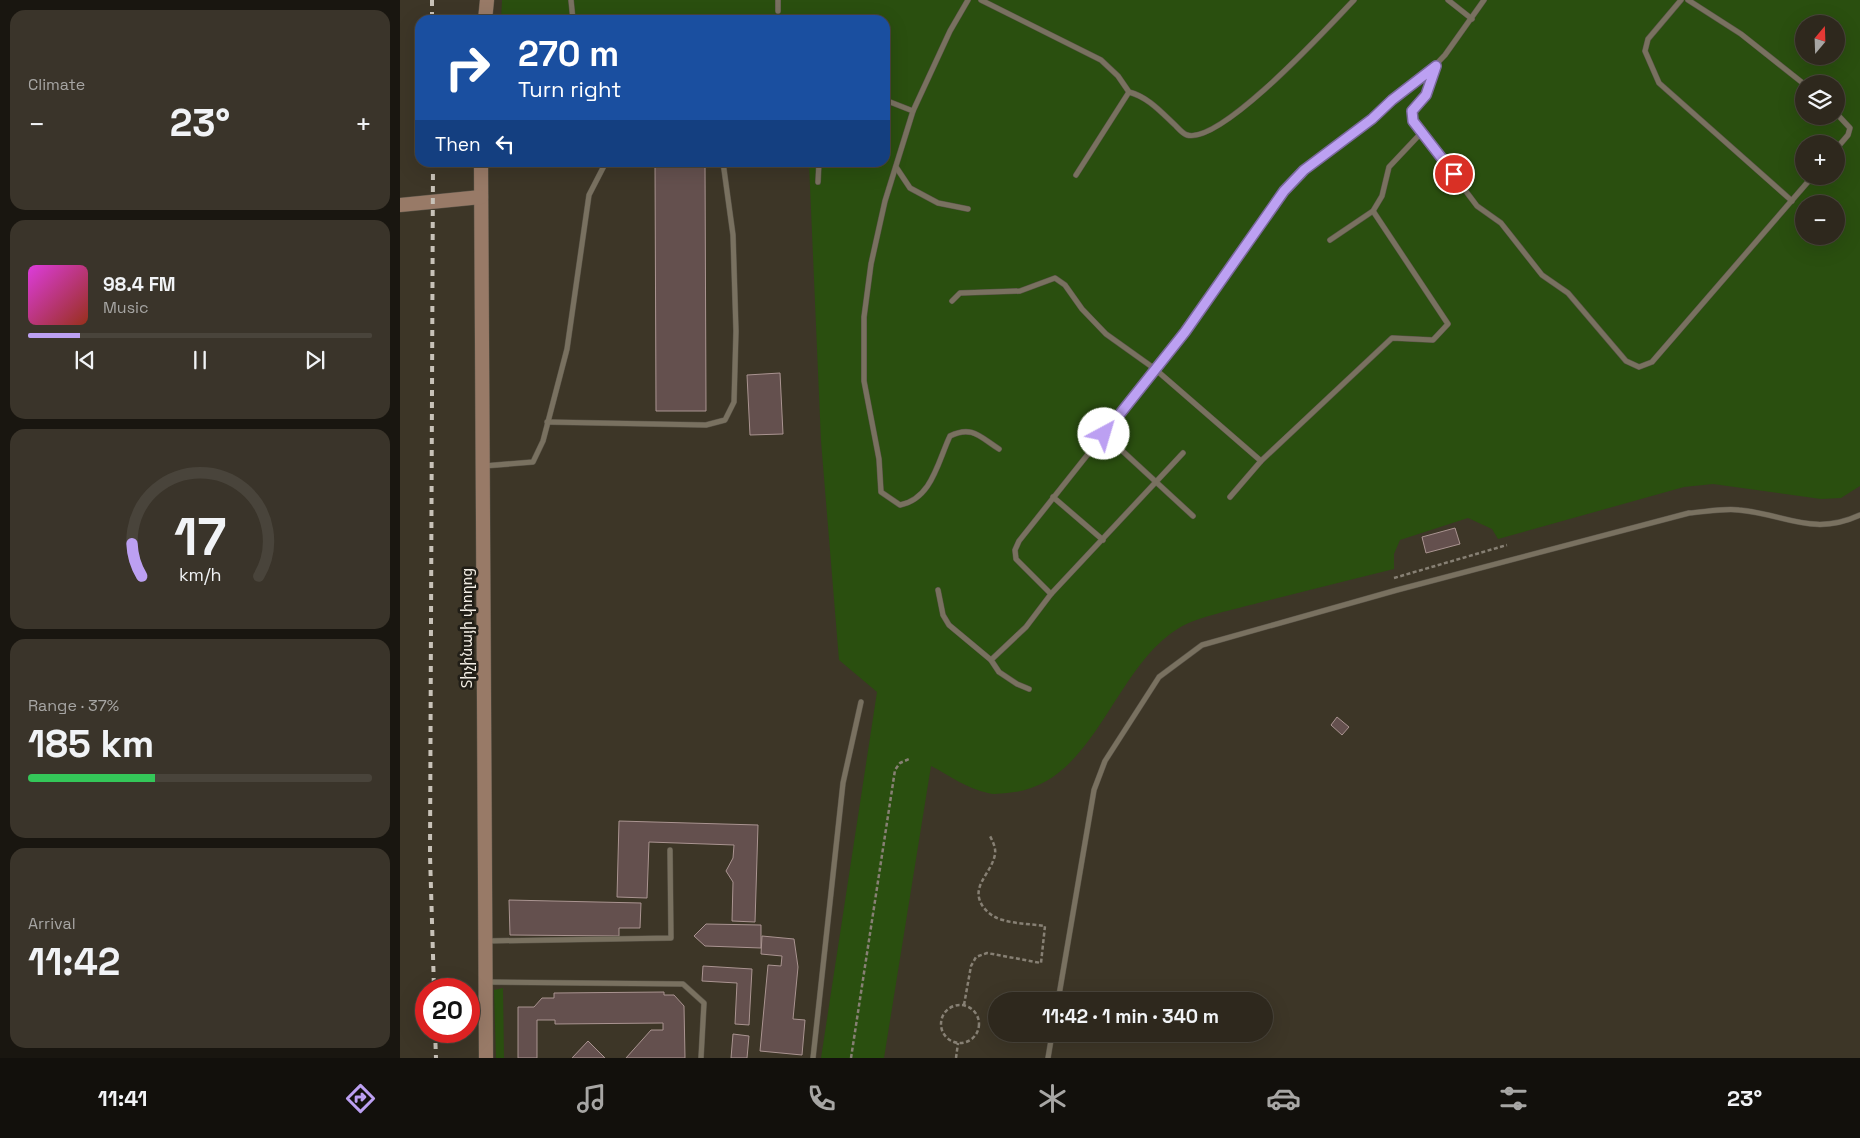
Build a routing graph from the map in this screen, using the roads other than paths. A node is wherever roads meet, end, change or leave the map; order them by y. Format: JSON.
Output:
{"nodes":[{"id":1,"x":487,"y":0,"type":"edge"},
{"id":2,"x":571,"y":0,"type":"edge"},
{"id":3,"x":778,"y":0,"type":"edge"},
{"id":4,"x":968,"y":0,"type":"edge"},
{"id":5,"x":981,"y":0,"type":"edge"},
{"id":6,"x":1354,"y":0,"type":"edge"},
{"id":7,"x":1448,"y":0,"type":"edge"},
{"id":8,"x":1484,"y":0,"type":"edge"},
{"id":9,"x":1681,"y":0,"type":"edge"},
{"id":10,"x":1688,"y":0,"type":"edge"},
{"id":11,"x":778,"y":12,"type":"dead end"},
{"id":12,"x":486,"y":15,"type":"edge"},
{"id":13,"x":572,"y":15,"type":"edge"},
{"id":14,"x":1472,"y":19,"type":"junction"},
{"id":15,"x":1436,"y":66,"type":"junction"},
{"id":16,"x":1795,"y":77,"type":"edge"},
{"id":17,"x":1129,"y":92,"type":"junction"},
{"id":18,"x":890,"y":102,"type":"edge"},
{"id":19,"x":912,"y":111,"type":"junction"},
{"id":20,"x":1845,"y":123,"type":"edge"},
{"id":21,"x":1422,"y":132,"type":"junction"},
{"id":22,"x":1845,"y":138,"type":"edge"},
{"id":23,"x":481,"y":167,"type":"edge"},
{"id":24,"x":603,"y":167,"type":"edge"},
{"id":25,"x":724,"y":167,"type":"edge"},
{"id":26,"x":819,"y":167,"type":"edge"},
{"id":27,"x":896,"y":167,"type":"junction"},
{"id":28,"x":1076,"y":175,"type":"dead end"},
{"id":29,"x":818,"y":182,"type":"dead end"},
{"id":30,"x":1805,"y":185,"type":"edge"},
{"id":31,"x":481,"y":197,"type":"junction"},
{"id":32,"x":1792,"y":201,"type":"junction"},
{"id":33,"x":400,"y":205,"type":"edge"},
{"id":34,"x":968,"y":209,"type":"dead end"},
{"id":35,"x":1373,"y":210,"type":"junction"},
{"id":36,"x":1330,"y":240,"type":"dead end"},
{"id":37,"x":952,"y":301,"type":"dead end"},
{"id":38,"x":1155,"y":369,"type":"junction"},
{"id":39,"x":547,"y":422,"type":"junction"},
{"id":40,"x":1104,"y":434,"type":"junction"},
{"id":41,"x":999,"y":449,"type":"dead end"},
{"id":42,"x":1183,"y":453,"type":"dead end"},
{"id":43,"x":1261,"y":460,"type":"junction"},
{"id":44,"x":482,"y":466,"type":"junction"},
{"id":45,"x":1156,"y":484,"type":"junction"},
{"id":46,"x":1053,"y":497,"type":"junction"},
{"id":47,"x":1230,"y":497,"type":"dead end"},
{"id":48,"x":1860,"y":515,"type":"edge"},
{"id":49,"x":1193,"y":516,"type":"dead end"},
{"id":50,"x":1103,"y":540,"type":"junction"},
{"id":51,"x":938,"y":590,"type":"dead end"},
{"id":52,"x":1052,"y":594,"type":"junction"},
{"id":53,"x":991,"y":660,"type":"junction"},
{"id":54,"x":1030,"y":689,"type":"dead end"},
{"id":55,"x":861,"y":702,"type":"dead end"},
{"id":56,"x":670,"y":850,"type":"dead end"},
{"id":57,"x":485,"y":941,"type":"junction"},
{"id":58,"x":485,"y":982,"type":"junction"},
{"id":59,"x":1060,"y":992,"type":"edge"},
{"id":60,"x":1051,"y":1042,"type":"edge"},
{"id":61,"x":486,"y":1058,"type":"edge"},
{"id":62,"x":701,"y":1058,"type":"edge"},
{"id":63,"x":813,"y":1058,"type":"edge"},
{"id":64,"x":1048,"y":1058,"type":"edge"}],
"edges":[{"from":1,"to":12,"type":"street"},
{"from":2,"to":13,"type":"lane"},
{"from":3,"to":11,"type":"lane"},
{"from":4,"to":19,"type":"lane"},
{"from":5,"to":17,"type":"lane"},
{"from":6,"to":17,"type":"lane"},
{"from":7,"to":14,"type":"lane"},
{"from":8,"to":14,"type":"lane"},
{"from":9,"to":32,"type":"lane"},
{"from":10,"to":16,"type":"lane"},
{"from":14,"to":15,"type":"lane"},
{"from":15,"to":21,"type":"lane"},
{"from":15,"to":38,"type":"lane"},
{"from":17,"to":28,"type":"lane"},
{"from":18,"to":19,"type":"lane"},
{"from":19,"to":27,"type":"lane"},
{"from":20,"to":22,"type":"lane"},
{"from":21,"to":32,"type":"lane"},
{"from":21,"to":35,"type":"lane"},
{"from":23,"to":31,"type":"street","name":"Տիչինայի փողոց"},
{"from":24,"to":39,"type":"lane"},
{"from":25,"to":39,"type":"lane"},
{"from":26,"to":29,"type":"lane"},
{"from":27,"to":34,"type":"lane"},
{"from":27,"to":41,"type":"lane"},
{"from":30,"to":32,"type":"lane"},
{"from":31,"to":33,"type":"street"},
{"from":31,"to":44,"type":"street","name":"Տիչինայի փողոց"},
{"from":35,"to":36,"type":"lane"},
{"from":35,"to":43,"type":"lane"},
{"from":37,"to":38,"type":"lane"},
{"from":38,"to":40,"type":"lane"},
{"from":38,"to":43,"type":"lane"},
{"from":39,"to":44,"type":"lane"},
{"from":40,"to":45,"type":"lane"},
{"from":40,"to":46,"type":"lane"},
{"from":42,"to":45,"type":"lane"},
{"from":43,"to":47,"type":"lane"},
{"from":44,"to":57,"type":"street","name":"Տիչինայի փողոց"},
{"from":45,"to":49,"type":"lane"},
{"from":45,"to":50,"type":"lane"},
{"from":46,"to":50,"type":"lane"},
{"from":46,"to":52,"type":"lane"},
{"from":48,"to":59,"type":"lane"},
{"from":50,"to":52,"type":"lane"},
{"from":51,"to":53,"type":"lane"},
{"from":52,"to":53,"type":"lane"},
{"from":53,"to":54,"type":"lane"},
{"from":55,"to":63,"type":"lane"},
{"from":56,"to":57,"type":"lane"},
{"from":57,"to":58,"type":"street","name":"Տիչինայի փողոց"},
{"from":58,"to":61,"type":"street","name":"Տիչինայի փողոց"},
{"from":58,"to":62,"type":"lane"},
{"from":60,"to":64,"type":"lane"}]}
